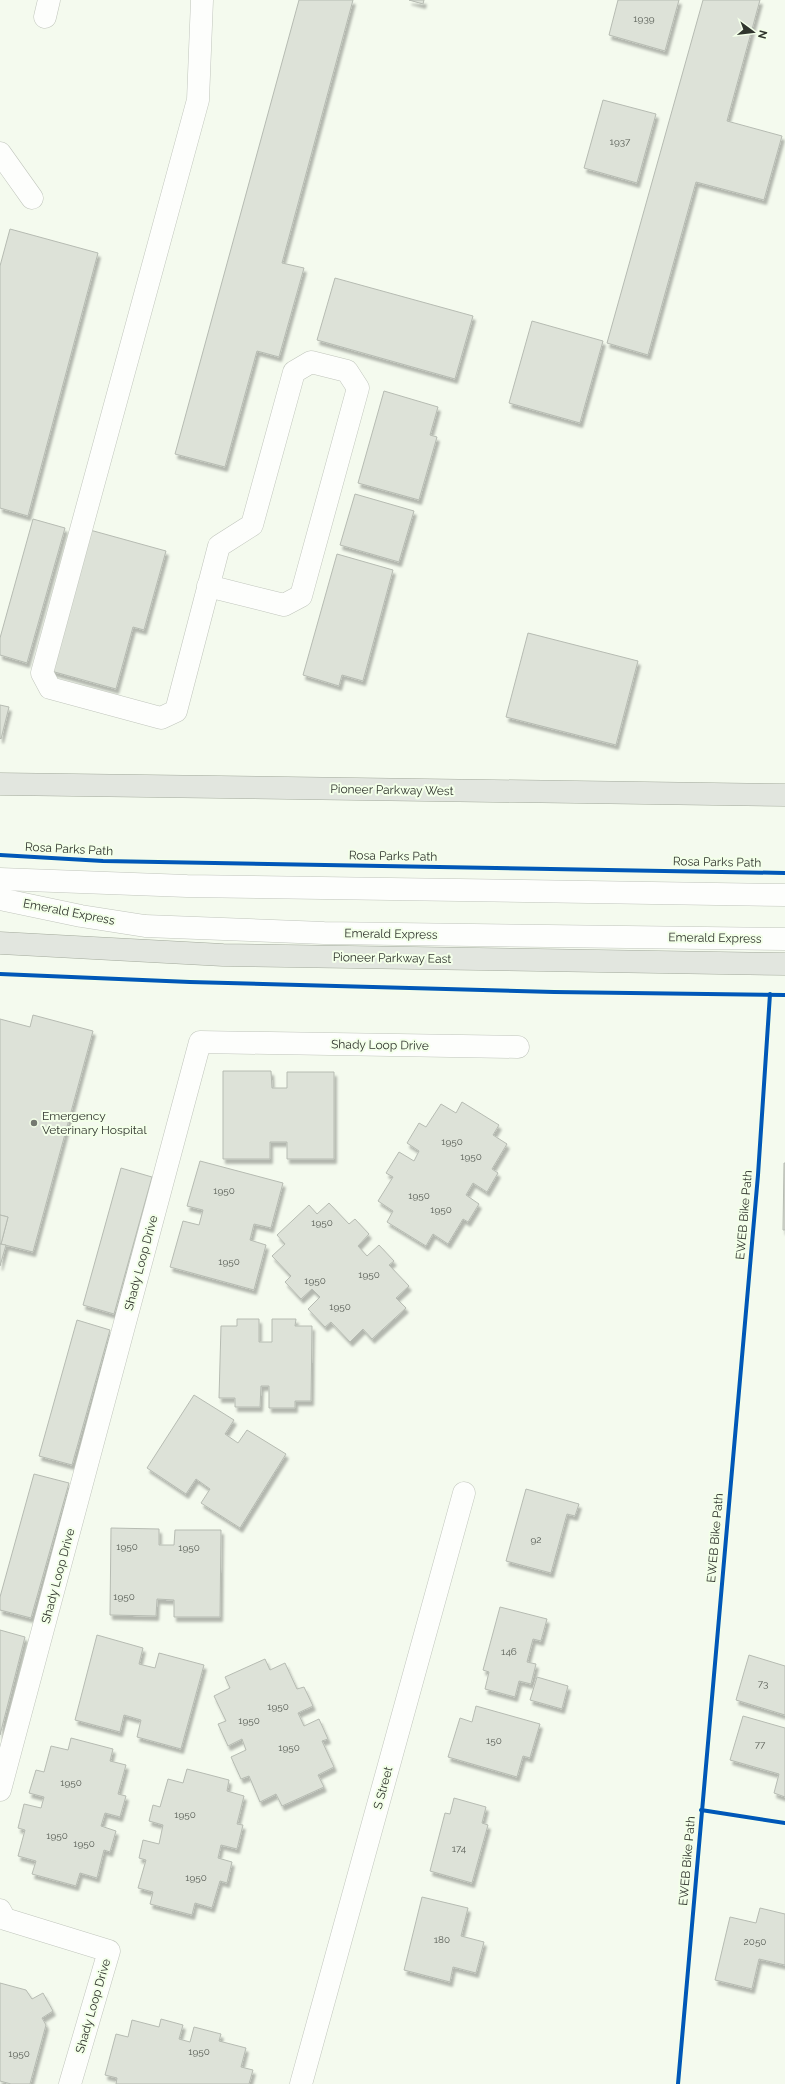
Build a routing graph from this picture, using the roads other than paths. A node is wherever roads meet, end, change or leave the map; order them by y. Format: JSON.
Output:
{"nodes":[{"id":1,"x":202,"y":0,"type":"edge"},
{"id":2,"x":0,"y":153,"type":"edge"},
{"id":3,"x":32,"y":198,"type":"dead end"},
{"id":4,"x":208,"y":586,"type":"junction"},
{"id":5,"x":0,"y":784,"type":"edge"},
{"id":6,"x":785,"y":795,"type":"edge"},
{"id":7,"x":0,"y":879,"type":"edge"},
{"id":8,"x":785,"y":896,"type":"edge"},
{"id":9,"x":0,"y":899,"type":"edge"},
{"id":10,"x":785,"y":939,"type":"edge"},
{"id":11,"x":0,"y":943,"type":"edge"},
{"id":12,"x":785,"y":964,"type":"edge"},
{"id":13,"x":518,"y":1047,"type":"dead end"},
{"id":14,"x":464,"y":1493,"type":"dead end"},
{"id":15,"x":0,"y":1790,"type":"edge"},
{"id":16,"x":0,"y":1910,"type":"edge"},
{"id":17,"x":70,"y":2084,"type":"edge"},
{"id":18,"x":301,"y":2084,"type":"edge"}],
"edges":[{"from":1,"to":4,"type":"street"},
{"from":2,"to":3,"type":"street"},
{"from":4,"to":4,"type":"street"},
{"from":5,"to":6,"type":"main road","name":"Pioneer Parkway West"},
{"from":7,"to":8,"type":"street","name":"Emerald Express"},
{"from":9,"to":10,"type":"street","name":"Emerald Express"},
{"from":11,"to":12,"type":"main road","name":"Pioneer Parkway East"},
{"from":13,"to":15,"type":"street","name":"Shady Loop Drive"},
{"from":14,"to":18,"type":"street","name":"S Street"},
{"from":16,"to":17,"type":"street","name":"Shady Loop Drive"}]}
